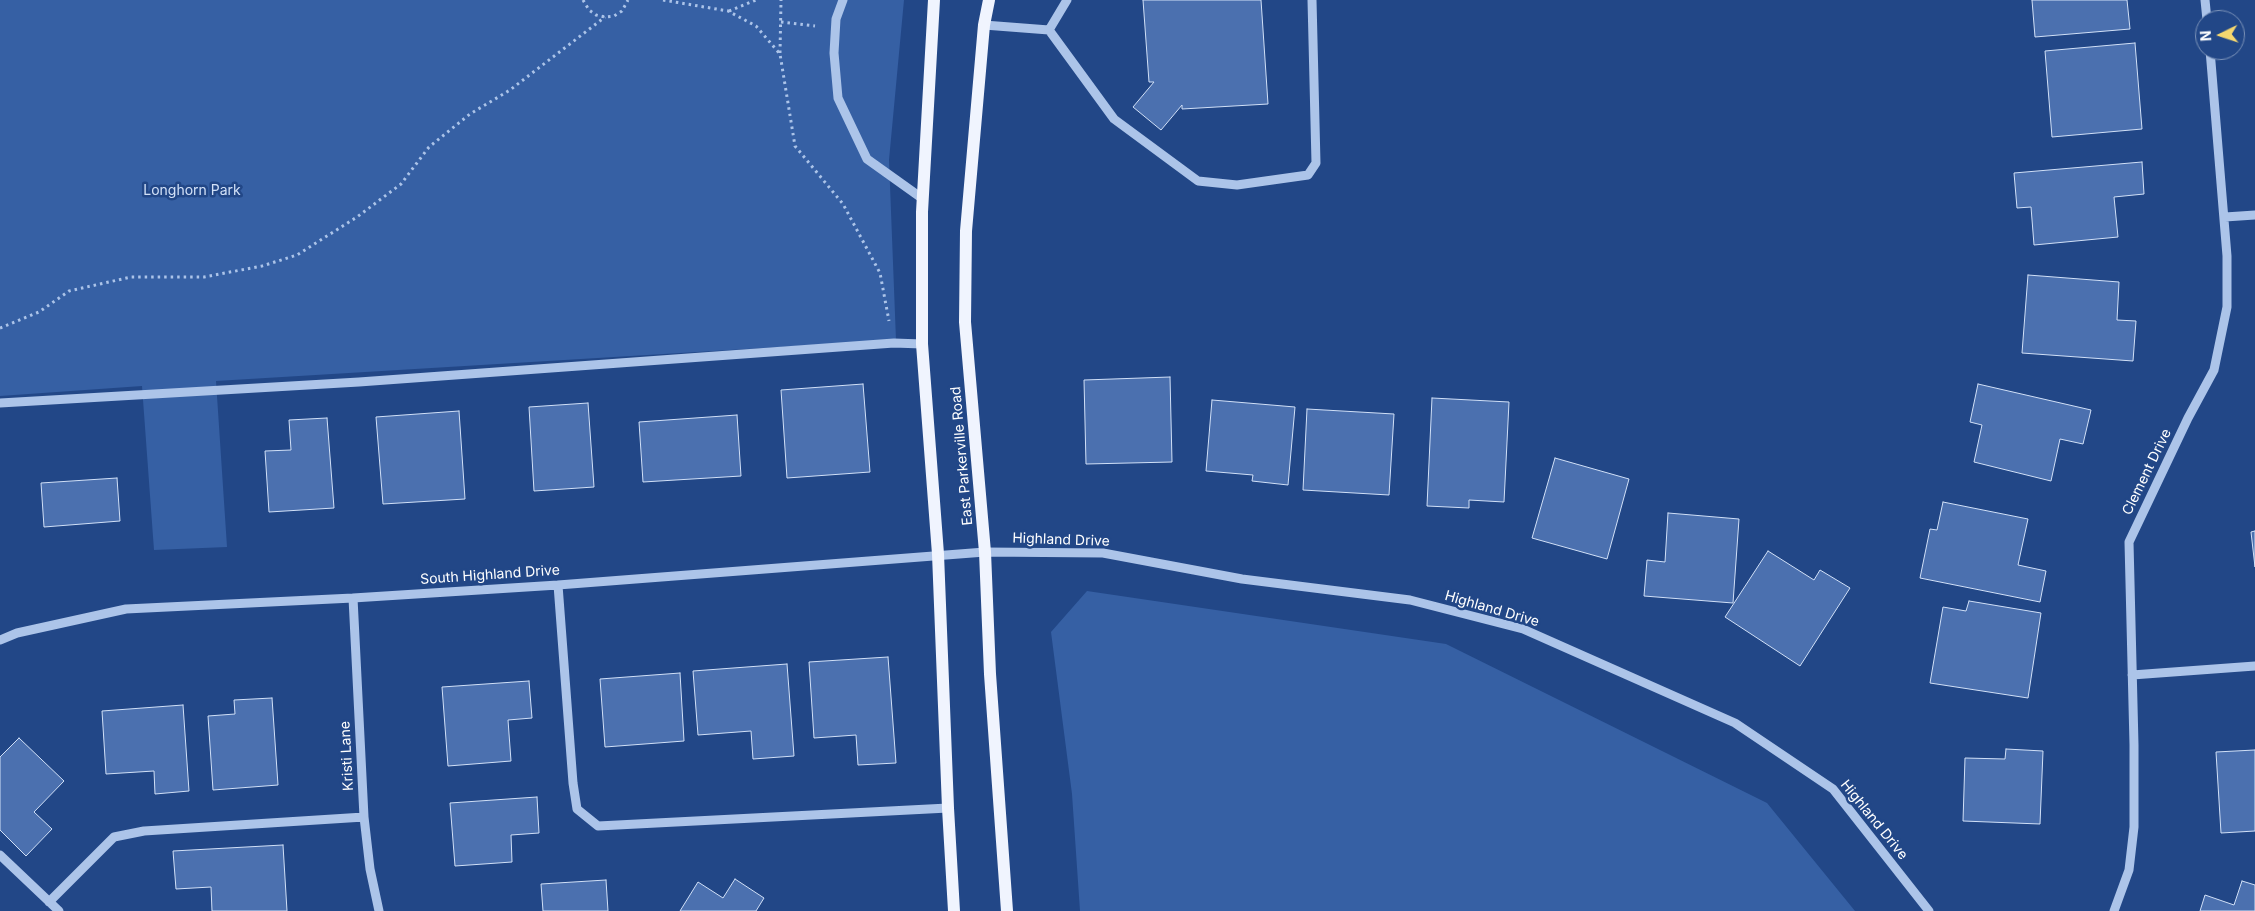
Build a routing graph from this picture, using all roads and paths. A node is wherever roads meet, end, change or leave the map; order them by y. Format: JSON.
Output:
{"nodes":[{"id":1,"x":583,"y":0,"type":"edge"},
{"id":2,"x":628,"y":0,"type":"edge"},
{"id":3,"x":664,"y":0,"type":"edge"},
{"id":4,"x":756,"y":0,"type":"edge"},
{"id":5,"x":781,"y":0,"type":"edge"},
{"id":6,"x":843,"y":0,"type":"edge"},
{"id":7,"x":934,"y":0,"type":"edge"},
{"id":8,"x":989,"y":0,"type":"edge"},
{"id":9,"x":1068,"y":0,"type":"edge"},
{"id":10,"x":1312,"y":0,"type":"edge"},
{"id":11,"x":728,"y":11,"type":"junction"},
{"id":12,"x":605,"y":17,"type":"junction"},
{"id":13,"x":781,"y":22,"type":"junction"},
{"id":14,"x":984,"y":25,"type":"junction"},
{"id":15,"x":835,"y":29,"type":"junction"},
{"id":16,"x":1049,"y":30,"type":"junction"},
{"id":17,"x":780,"y":54,"type":"junction"},
{"id":18,"x":2211,"y":60,"type":"edge"},
{"id":19,"x":923,"y":199,"type":"junction"},
{"id":20,"x":2255,"y":215,"type":"edge"},
{"id":21,"x":2225,"y":217,"type":"junction"},
{"id":22,"x":0,"y":328,"type":"edge"},
{"id":23,"x":890,"y":330,"type":"dead end"},
{"id":24,"x":922,"y":344,"type":"junction"},
{"id":25,"x":0,"y":403,"type":"edge"},
{"id":26,"x":985,"y":552,"type":"junction"},
{"id":27,"x":938,"y":554,"type":"junction"},
{"id":28,"x":558,"y":585,"type":"junction"},
{"id":29,"x":353,"y":598,"type":"junction"},
{"id":30,"x":0,"y":640,"type":"edge"},
{"id":31,"x":2255,"y":666,"type":"edge"},
{"id":32,"x":2132,"y":675,"type":"junction"},
{"id":33,"x":948,"y":808,"type":"junction"},
{"id":34,"x":364,"y":817,"type":"junction"},
{"id":35,"x":0,"y":855,"type":"edge"},
{"id":36,"x":49,"y":902,"type":"junction"},
{"id":37,"x":59,"y":911,"type":"edge"},
{"id":38,"x":379,"y":911,"type":"edge"},
{"id":39,"x":954,"y":911,"type":"edge"},
{"id":40,"x":1007,"y":911,"type":"edge"},
{"id":41,"x":1929,"y":911,"type":"edge"},
{"id":42,"x":2114,"y":911,"type":"edge"}],
"edges":[{"from":1,"to":12,"type":"path"},
{"from":2,"to":12,"type":"path"},
{"from":3,"to":11,"type":"path"},
{"from":4,"to":11,"type":"path"},
{"from":5,"to":13,"type":"path"},
{"from":6,"to":15,"type":"street"},
{"from":7,"to":19,"type":"main road"},
{"from":8,"to":14,"type":"main road","name":"East Parkerville Road"},
{"from":9,"to":16,"type":"street"},
{"from":10,"to":16,"type":"street"},
{"from":11,"to":17,"type":"path"},
{"from":12,"to":22,"type":"path"},
{"from":13,"to":15,"type":"path"},
{"from":13,"to":17,"type":"path"},
{"from":14,"to":16,"type":"street"},
{"from":14,"to":26,"type":"main road","name":"East Parkerville Road"},
{"from":15,"to":19,"type":"street"},
{"from":17,"to":23,"type":"path"},
{"from":18,"to":21,"type":"street","name":"Clement Drive"},
{"from":19,"to":24,"type":"main road"},
{"from":20,"to":21,"type":"street"},
{"from":21,"to":32,"type":"street","name":"Clement Drive"},
{"from":24,"to":25,"type":"street"},
{"from":24,"to":27,"type":"main road"},
{"from":26,"to":27,"type":"street","name":"South Highland Drive"},
{"from":26,"to":40,"type":"main road","name":"East Parkerville Road"},
{"from":26,"to":41,"type":"street","name":"Highland Drive"},
{"from":27,"to":28,"type":"street","name":"South Highland Drive"},
{"from":27,"to":33,"type":"main road"},
{"from":28,"to":29,"type":"street","name":"South Highland Drive"},
{"from":28,"to":33,"type":"street"},
{"from":29,"to":30,"type":"street","name":"South Highland Drive"},
{"from":29,"to":34,"type":"street","name":"Kristi Lane"},
{"from":31,"to":32,"type":"street"},
{"from":32,"to":42,"type":"street","name":"Clement Drive"},
{"from":33,"to":39,"type":"main road"},
{"from":34,"to":36,"type":"street"},
{"from":34,"to":38,"type":"street","name":"Kristi Lane"},
{"from":35,"to":36,"type":"street"},
{"from":36,"to":37,"type":"street"}]}
